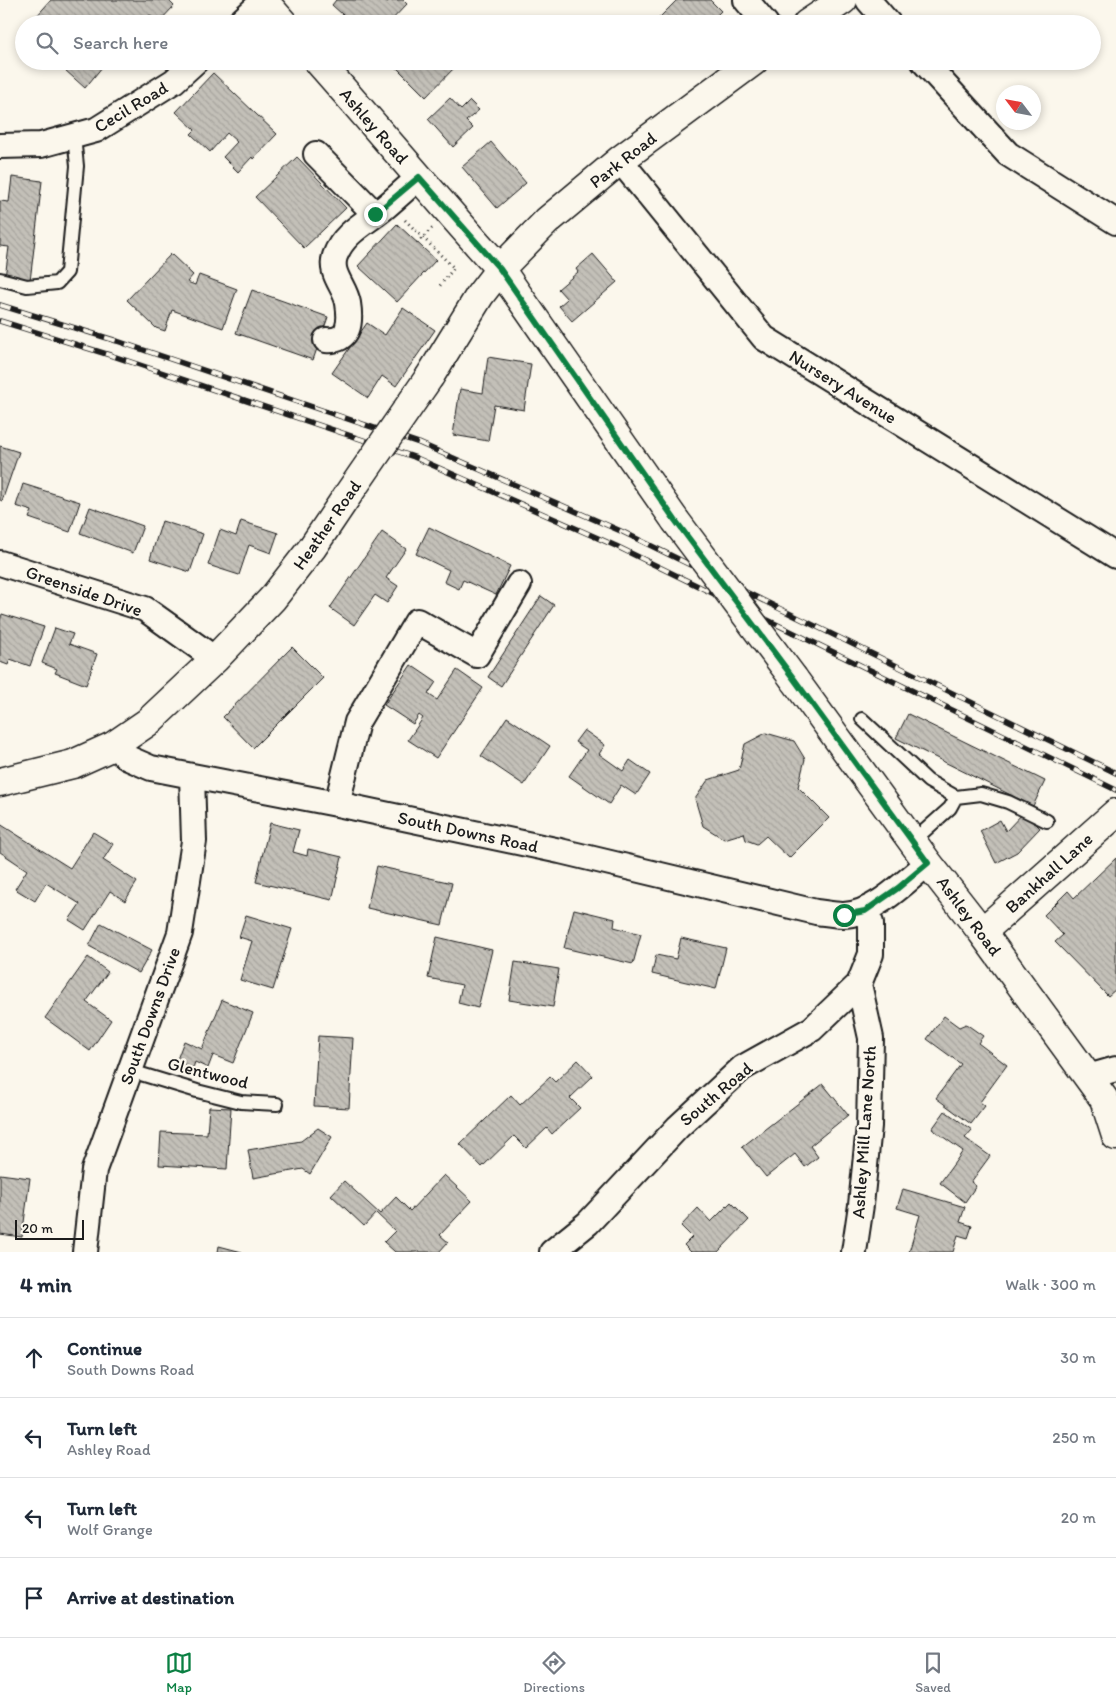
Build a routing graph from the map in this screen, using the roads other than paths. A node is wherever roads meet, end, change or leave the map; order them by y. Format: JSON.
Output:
{"nodes":[{"id":1,"x":263,"y":0,"type":"edge"},
{"id":2,"x":746,"y":0,"type":"edge"},
{"id":3,"x":842,"y":0,"type":"edge"},
{"id":4,"x":868,"y":0,"type":"edge"},
{"id":5,"x":247,"y":15,"type":"edge"},
{"id":6,"x":276,"y":15,"type":"edge"},
{"id":7,"x":758,"y":15,"type":"edge"},
{"id":8,"x":820,"y":15,"type":"edge"},
{"id":9,"x":881,"y":15,"type":"edge"},
{"id":10,"x":186,"y":70,"type":"edge"},
{"id":11,"x":326,"y":70,"type":"edge"},
{"id":12,"x":742,"y":70,"type":"edge"},
{"id":13,"x":931,"y":70,"type":"edge"},
{"id":14,"x":74,"y":136,"type":"junction"},
{"id":15,"x":0,"y":146,"type":"edge"},
{"id":16,"x":316,"y":154,"type":"dead end"},
{"id":17,"x":620,"y":160,"type":"junction"},
{"id":18,"x":419,"y":177,"type":"junction"},
{"id":19,"x":381,"y":210,"type":"junction"},
{"id":20,"x":1116,"y":222,"type":"edge"},
{"id":21,"x":500,"y":269,"type":"junction"},
{"id":22,"x":0,"y":279,"type":"edge"},
{"id":23,"x":326,"y":340,"type":"dead end"},
{"id":24,"x":1116,"y":556,"type":"edge"},
{"id":25,"x":0,"y":563,"type":"edge"},
{"id":26,"x":519,"y":584,"type":"dead end"},
{"id":27,"x":215,"y":659,"type":"junction"},
{"id":28,"x":862,"y":719,"type":"dead end"},
{"id":29,"x":113,"y":746,"type":"junction"},
{"id":30,"x":192,"y":776,"type":"junction"},
{"id":31,"x":0,"y":782,"type":"edge"},
{"id":32,"x":956,"y":797,"type":"junction"},
{"id":33,"x":336,"y":804,"type":"junction"},
{"id":34,"x":1112,"y":816,"type":"edge"},
{"id":35,"x":1047,"y":821,"type":"dead end"},
{"id":36,"x":920,"y":852,"type":"junction"},
{"id":37,"x":865,"y":911,"type":"junction"},
{"id":38,"x":982,"y":932,"type":"junction"},
{"id":39,"x":859,"y":984,"type":"junction"},
{"id":40,"x":1116,"y":1069,"type":"edge"},
{"id":41,"x":131,"y":1071,"type":"junction"},
{"id":42,"x":1088,"y":1077,"type":"junction"},
{"id":43,"x":277,"y":1104,"type":"dead end"},
{"id":44,"x":1116,"y":1136,"type":"edge"},
{"id":45,"x":85,"y":1252,"type":"edge"},
{"id":46,"x":552,"y":1252,"type":"edge"},
{"id":47,"x":854,"y":1252,"type":"edge"}],
"edges":[{"from":1,"to":5,"type":"street"},
{"from":1,"to":6,"type":"main road"},
{"from":2,"to":7,"type":"street"},
{"from":3,"to":8,"type":"main road"},
{"from":4,"to":9,"type":"street"},
{"from":10,"to":14,"type":"street","name":"Cecil Road"},
{"from":11,"to":18,"type":"main road","name":"Ashley Road"},
{"from":12,"to":17,"type":"main road","name":"Park Road"},
{"from":13,"to":20,"type":"street"},
{"from":14,"to":15,"type":"street","name":"Cecil Road"},
{"from":14,"to":22,"type":"lane"},
{"from":16,"to":19,"type":"street"},
{"from":17,"to":21,"type":"main road","name":"Park Road"},
{"from":17,"to":24,"type":"street","name":"Nursery Avenue"},
{"from":18,"to":19,"type":"street"},
{"from":18,"to":21,"type":"main road","name":"Ashley Road"},
{"from":19,"to":23,"type":"street"},
{"from":21,"to":27,"type":"main road","name":"Heather Road","bridge":true},
{"from":21,"to":36,"type":"main road","name":"Ashley Road","bridge":true},
{"from":25,"to":27,"type":"street","name":"Greenside Drive"},
{"from":26,"to":33,"type":"street"},
{"from":27,"to":29,"type":"main road","name":"Heather Road"},
{"from":28,"to":32,"type":"lane"},
{"from":29,"to":30,"type":"street","name":"South Downs Road"},
{"from":29,"to":31,"type":"main road"},
{"from":30,"to":33,"type":"street","name":"South Downs Road"},
{"from":30,"to":41,"type":"street","name":"South Downs Drive"},
{"from":32,"to":35,"type":"lane"},
{"from":32,"to":36,"type":"lane"},
{"from":33,"to":37,"type":"street","name":"South Downs Road"},
{"from":34,"to":38,"type":"main road","name":"Bankhall Lane"},
{"from":36,"to":37,"type":"street","name":"South Downs Road"},
{"from":36,"to":38,"type":"main road","name":"Ashley Road"},
{"from":37,"to":39,"type":"street","name":"South Road"},
{"from":38,"to":42,"type":"main road","name":"Ashley Road"},
{"from":39,"to":46,"type":"street","name":"South Road"},
{"from":39,"to":47,"type":"street","name":"Ashley Mill Lane North"},
{"from":40,"to":42,"type":"street"},
{"from":41,"to":43,"type":"lane","name":"Glentwood"},
{"from":41,"to":45,"type":"street","name":"South Downs Drive"},
{"from":42,"to":44,"type":"main road","name":"Ashley Road"}]}
